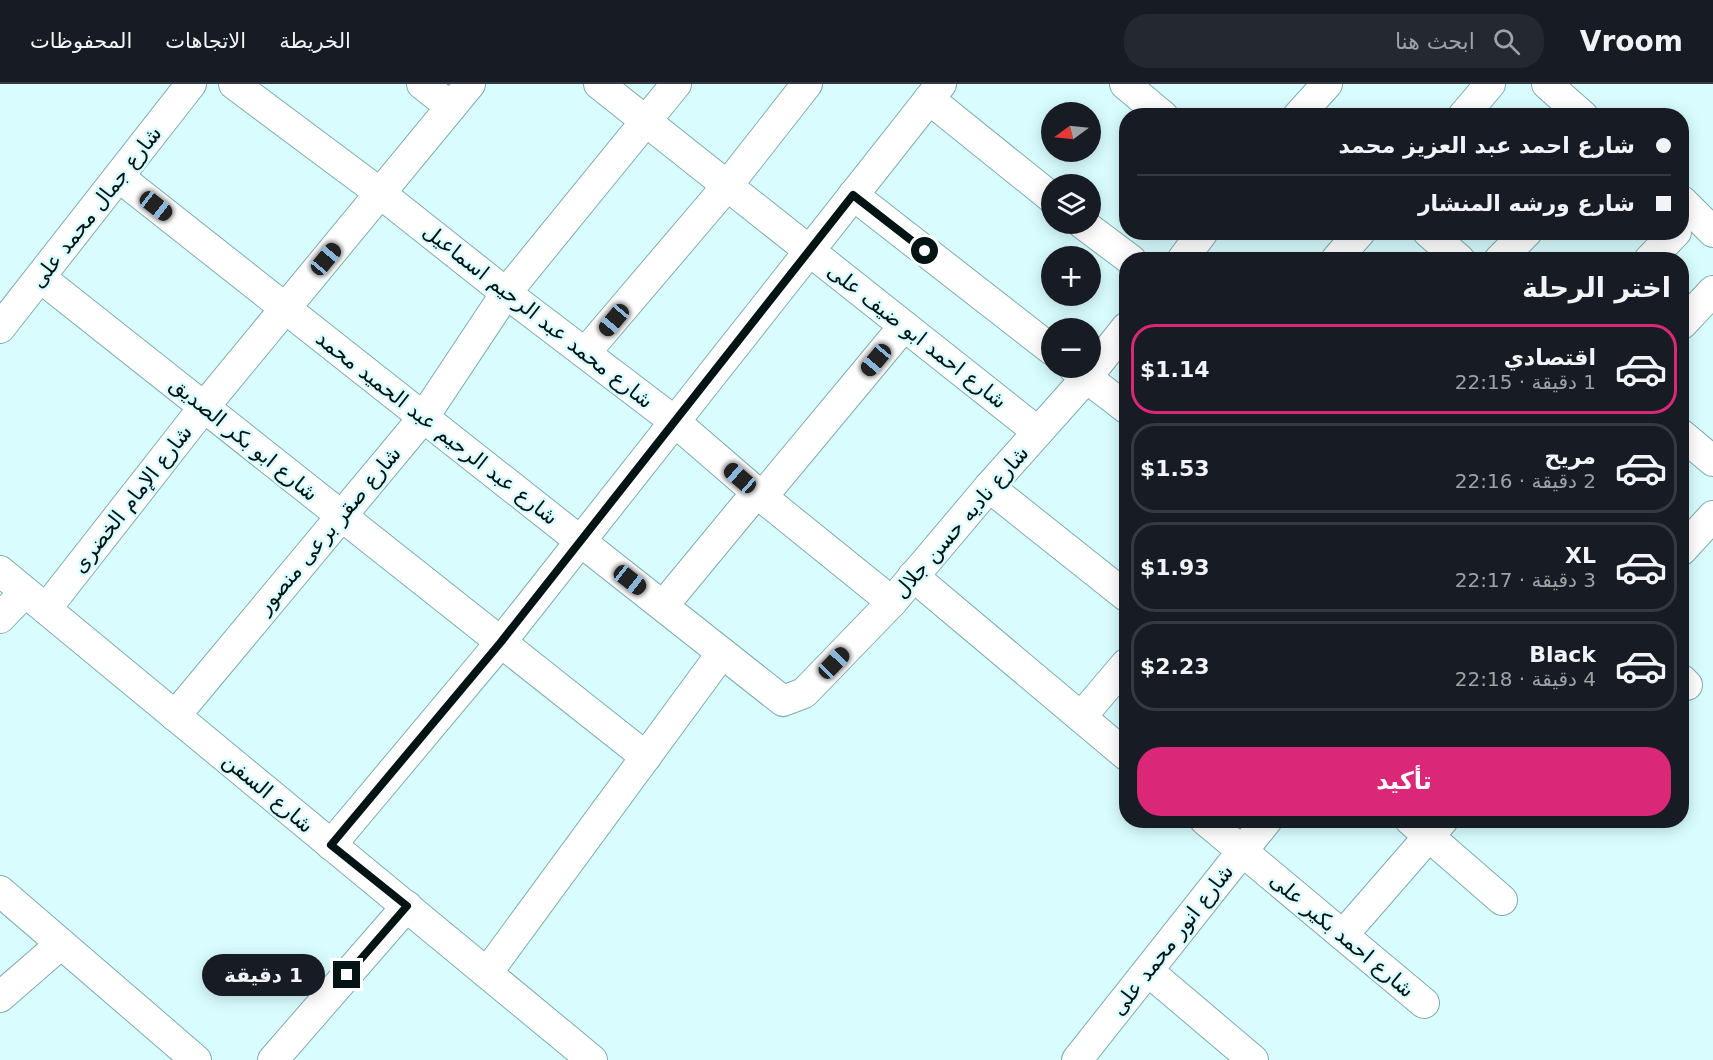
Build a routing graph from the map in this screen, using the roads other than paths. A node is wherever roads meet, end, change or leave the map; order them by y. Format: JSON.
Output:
{"nodes":[{"id":1,"x":191,"y":84,"type":"edge"},
{"id":2,"x":234,"y":84,"type":"edge"},
{"id":3,"x":422,"y":84,"type":"edge"},
{"id":4,"x":470,"y":84,"type":"edge"},
{"id":5,"x":599,"y":84,"type":"edge"},
{"id":6,"x":675,"y":84,"type":"edge"},
{"id":7,"x":807,"y":84,"type":"edge"},
{"id":8,"x":1125,"y":84,"type":"edge"},
{"id":9,"x":1491,"y":84,"type":"edge"},
{"id":10,"x":1547,"y":84,"type":"edge"},
{"id":11,"x":935,"y":92,"type":"edge"},
{"id":12,"x":451,"y":107,"type":"junction"},
{"id":13,"x":1154,"y":108,"type":"edge"},
{"id":14,"x":1470,"y":108,"type":"edge"},
{"id":15,"x":1574,"y":108,"type":"edge"},
{"id":16,"x":646,"y":121,"type":"junction"},
{"id":17,"x":119,"y":177,"type":"junction"},
{"id":18,"x":727,"y":186,"type":"junction"},
{"id":19,"x":1041,"y":188,"type":"edge"},
{"id":20,"x":380,"y":193,"type":"junction"},
{"id":21,"x":853,"y":195,"type":"junction"},
{"id":22,"x":1096,"y":234,"type":"edge"},
{"id":23,"x":1353,"y":240,"type":"edge"},
{"id":24,"x":1437,"y":240,"type":"edge"},
{"id":25,"x":1519,"y":240,"type":"edge"},
{"id":26,"x":1670,"y":240,"type":"edge"},
{"id":27,"x":809,"y":251,"type":"junction"},
{"id":28,"x":1120,"y":252,"type":"edge"},
{"id":29,"x":1343,"y":252,"type":"edge"},
{"id":30,"x":1451,"y":252,"type":"edge"},
{"id":31,"x":1507,"y":252,"type":"edge"},
{"id":32,"x":1657,"y":252,"type":"edge"},
{"id":33,"x":41,"y":278,"type":"junction"},
{"id":34,"x":1713,"y":291,"type":"edge"},
{"id":35,"x":506,"y":293,"type":"junction"},
{"id":36,"x":285,"y":308,"type":"junction"},
{"id":37,"x":1689,"y":317,"type":"edge"},
{"id":38,"x":904,"y":326,"type":"junction"},
{"id":39,"x":0,"y":328,"type":"edge"},
{"id":40,"x":1119,"y":335,"type":"edge"},
{"id":41,"x":1041,"y":341,"type":"edge"},
{"id":42,"x":1101,"y":352,"type":"edge"},
{"id":43,"x":585,"y":353,"type":"junction"},
{"id":44,"x":1076,"y":378,"type":"edge"},
{"id":45,"x":1088,"y":378,"type":"edge"},
{"id":46,"x":1119,"y":403,"type":"edge"},
{"id":47,"x":204,"y":407,"type":"junction"},
{"id":48,"x":423,"y":418,"type":"junction"},
{"id":49,"x":674,"y":422,"type":"junction"},
{"id":50,"x":1038,"y":432,"type":"junction"},
{"id":51,"x":1689,"y":441,"type":"edge"},
{"id":52,"x":1713,"y":461,"type":"edge"},
{"id":53,"x":989,"y":487,"type":"junction"},
{"id":54,"x":760,"y":495,"type":"junction"},
{"id":55,"x":341,"y":516,"type":"junction"},
{"id":56,"x":1713,"y":516,"type":"edge"},
{"id":57,"x":581,"y":541,"type":"junction"},
{"id":58,"x":1689,"y":542,"type":"edge"},
{"id":59,"x":0,"y":572,"type":"edge"},
{"id":60,"x":913,"y":576,"type":"junction"},
{"id":61,"x":1119,"y":590,"type":"edge"},
{"id":62,"x":35,"y":600,"type":"junction"},
{"id":63,"x":892,"y":602,"type":"junction"},
{"id":64,"x":663,"y":606,"type":"junction"},
{"id":65,"x":0,"y":618,"type":"edge"},
{"id":66,"x":501,"y":642,"type":"junction"},
{"id":67,"x":722,"y":653,"type":"junction"},
{"id":68,"x":1119,"y":672,"type":"edge"},
{"id":69,"x":783,"y":701,"type":"joint"},
{"id":70,"x":175,"y":716,"type":"junction"},
{"id":71,"x":1081,"y":717,"type":"junction"},
{"id":72,"x":1119,"y":749,"type":"edge"},
{"id":73,"x":646,"y":757,"type":"junction"},
{"id":74,"x":1214,"y":828,"type":"edge"},
{"id":75,"x":1261,"y":828,"type":"edge"},
{"id":76,"x":1425,"y":828,"type":"edge"},
{"id":77,"x":1429,"y":828,"type":"edge"},
{"id":78,"x":331,"y":845,"type":"junction"},
{"id":79,"x":1242,"y":852,"type":"junction"},
{"id":80,"x":0,"y":891,"type":"edge"},
{"id":81,"x":1502,"y":900,"type":"dead end"},
{"id":82,"x":407,"y":906,"type":"junction"},
{"id":83,"x":1343,"y":935,"type":"junction"},
{"id":84,"x":61,"y":944,"type":"junction"},
{"id":85,"x":1148,"y":971,"type":"junction"},
{"id":86,"x":488,"y":973,"type":"junction"},
{"id":87,"x":0,"y":997,"type":"edge"},
{"id":88,"x":1424,"y":1003,"type":"dead end"},
{"id":89,"x":196,"y":1060,"type":"edge"},
{"id":90,"x":273,"y":1060,"type":"edge"},
{"id":91,"x":592,"y":1060,"type":"edge"},
{"id":92,"x":1077,"y":1060,"type":"edge"},
{"id":93,"x":1253,"y":1060,"type":"edge"}],
"edges":[{"from":1,"to":17,"type":"street","name":"شارع جمال محمد على"},
{"from":2,"to":20,"type":"street","name":"شارع محمد عبد الرحيم اسماعيل"},
{"from":3,"to":12,"type":"street"},
{"from":4,"to":12,"type":"street","name":"شارع الإمام الخضرى"},
{"from":5,"to":16,"type":"street","name":"شارع احمد ابو ضيف على"},
{"from":6,"to":16,"type":"street","name":"شارع صقر برعى منصور"},
{"from":7,"to":18,"type":"street"},
{"from":8,"to":13,"type":"street"},
{"from":9,"to":14,"type":"street"},
{"from":10,"to":15,"type":"street"},
{"from":11,"to":19,"type":"street"},
{"from":11,"to":21,"type":"street"},
{"from":12,"to":20,"type":"street","name":"شارع الإمام الخضرى"},
{"from":16,"to":18,"type":"street","name":"شارع احمد ابو ضيف على"},
{"from":16,"to":35,"type":"street","name":"شارع صقر برعى منصور"},
{"from":17,"to":33,"type":"street","name":"شارع جمال محمد على"},
{"from":17,"to":36,"type":"street","name":"شارع عبد الرحيم عبد الحميد محمد"},
{"from":18,"to":27,"type":"street","name":"شارع احمد ابو ضيف على"},
{"from":18,"to":43,"type":"street"},
{"from":20,"to":35,"type":"street","name":"شارع محمد عبد الرحيم اسماعيل"},
{"from":20,"to":36,"type":"street","name":"شارع الإمام الخضرى"},
{"from":21,"to":27,"type":"street"},
{"from":21,"to":41,"type":"street"},
{"from":22,"to":28,"type":"street"},
{"from":23,"to":29,"type":"street"},
{"from":24,"to":30,"type":"street"},
{"from":25,"to":31,"type":"street"},
{"from":26,"to":32,"type":"street"},
{"from":27,"to":38,"type":"street","name":"شارع احمد ابو ضيف على"},
{"from":27,"to":49,"type":"street"},
{"from":33,"to":39,"type":"street","name":"شارع جمال محمد على"},
{"from":33,"to":47,"type":"street","name":"شارع ابو بكر الصديق"},
{"from":34,"to":37,"type":"street"},
{"from":35,"to":43,"type":"street","name":"شارع محمد عبد الرحيم اسماعيل"},
{"from":35,"to":48,"type":"street","name":"شارع صقر برعى منصور"},
{"from":36,"to":47,"type":"street","name":"شارع الإمام الخضرى"},
{"from":36,"to":48,"type":"street","name":"شارع عبد الرحيم عبد الحميد محمد"},
{"from":38,"to":50,"type":"street","name":"شارع احمد ابو ضيف على"},
{"from":38,"to":54,"type":"street"},
{"from":40,"to":42,"type":"street","name":"شارع ناديه حسن جلال"},
{"from":43,"to":49,"type":"street","name":"شارع محمد عبد الرحيم اسماعيل"},
{"from":44,"to":50,"type":"street","name":"شارع ناديه حسن جلال"},
{"from":45,"to":46,"type":"street"},
{"from":47,"to":55,"type":"street","name":"شارع ابو بكر الصديق"},
{"from":47,"to":62,"type":"street","name":"شارع الإمام الخضرى"},
{"from":48,"to":55,"type":"street","name":"شارع صقر برعى منصور"},
{"from":48,"to":57,"type":"street","name":"شارع عبد الرحيم عبد الحميد محمد"},
{"from":49,"to":54,"type":"street","name":"شارع محمد عبد الرحيم اسماعيل"},
{"from":49,"to":57,"type":"street"},
{"from":50,"to":53,"type":"street","name":"شارع ناديه حسن جلال"},
{"from":51,"to":52,"type":"street"},
{"from":53,"to":60,"type":"street","name":"شارع ناديه حسن جلال"},
{"from":53,"to":61,"type":"street"},
{"from":54,"to":63,"type":"street","name":"شارع محمد عبد الرحيم اسماعيل"},
{"from":54,"to":64,"type":"street"},
{"from":55,"to":66,"type":"street","name":"شارع ابو بكر الصديق"},
{"from":55,"to":70,"type":"street","name":"شارع صقر برعى منصور"},
{"from":56,"to":58,"type":"street"},
{"from":57,"to":64,"type":"street","name":"شارع عبد الرحيم عبد الحميد محمد"},
{"from":57,"to":66,"type":"street"},
{"from":59,"to":62,"type":"street","name":"شارع السفن"},
{"from":60,"to":63,"type":"street","name":"شارع ناديه حسن جلال"},
{"from":60,"to":71,"type":"street"},
{"from":62,"to":65,"type":"street","name":"شارع الإمام الخضرى"},
{"from":62,"to":70,"type":"street","name":"شارع السفن"},
{"from":63,"to":69,"type":"street","name":"شارع ناديه حسن جلال"},
{"from":64,"to":67,"type":"street","name":"شارع عبد الرحيم عبد الحميد محمد"},
{"from":66,"to":73,"type":"street","name":"شارع ابو بكر الصديق"},
{"from":66,"to":78,"type":"street"},
{"from":67,"to":69,"type":"street","name":"شارع عبد الرحيم عبد الحميد محمد"},
{"from":67,"to":73,"type":"street"},
{"from":68,"to":71,"type":"street"},
{"from":70,"to":78,"type":"street","name":"شارع السفن"},
{"from":71,"to":72,"type":"street"},
{"from":73,"to":86,"type":"street"},
{"from":74,"to":79,"type":"street","name":"شارع احمد بكير على"},
{"from":75,"to":79,"type":"street","name":"شارع انور محمد على"},
{"from":76,"to":83,"type":"street"},
{"from":77,"to":81,"type":"street"},
{"from":78,"to":82,"type":"street","name":"شارع السفن"},
{"from":79,"to":83,"type":"street","name":"شارع احمد بكير على"},
{"from":79,"to":85,"type":"street","name":"شارع انور محمد على"},
{"from":80,"to":84,"type":"street"},
{"from":82,"to":86,"type":"street","name":"شارع السفن"},
{"from":82,"to":90,"type":"street"},
{"from":83,"to":88,"type":"street","name":"شارع احمد بكير على"},
{"from":84,"to":87,"type":"street"},
{"from":84,"to":89,"type":"street"},
{"from":85,"to":92,"type":"street","name":"شارع انور محمد على"},
{"from":85,"to":93,"type":"street"},
{"from":86,"to":91,"type":"street","name":"شارع السفن"}]}
